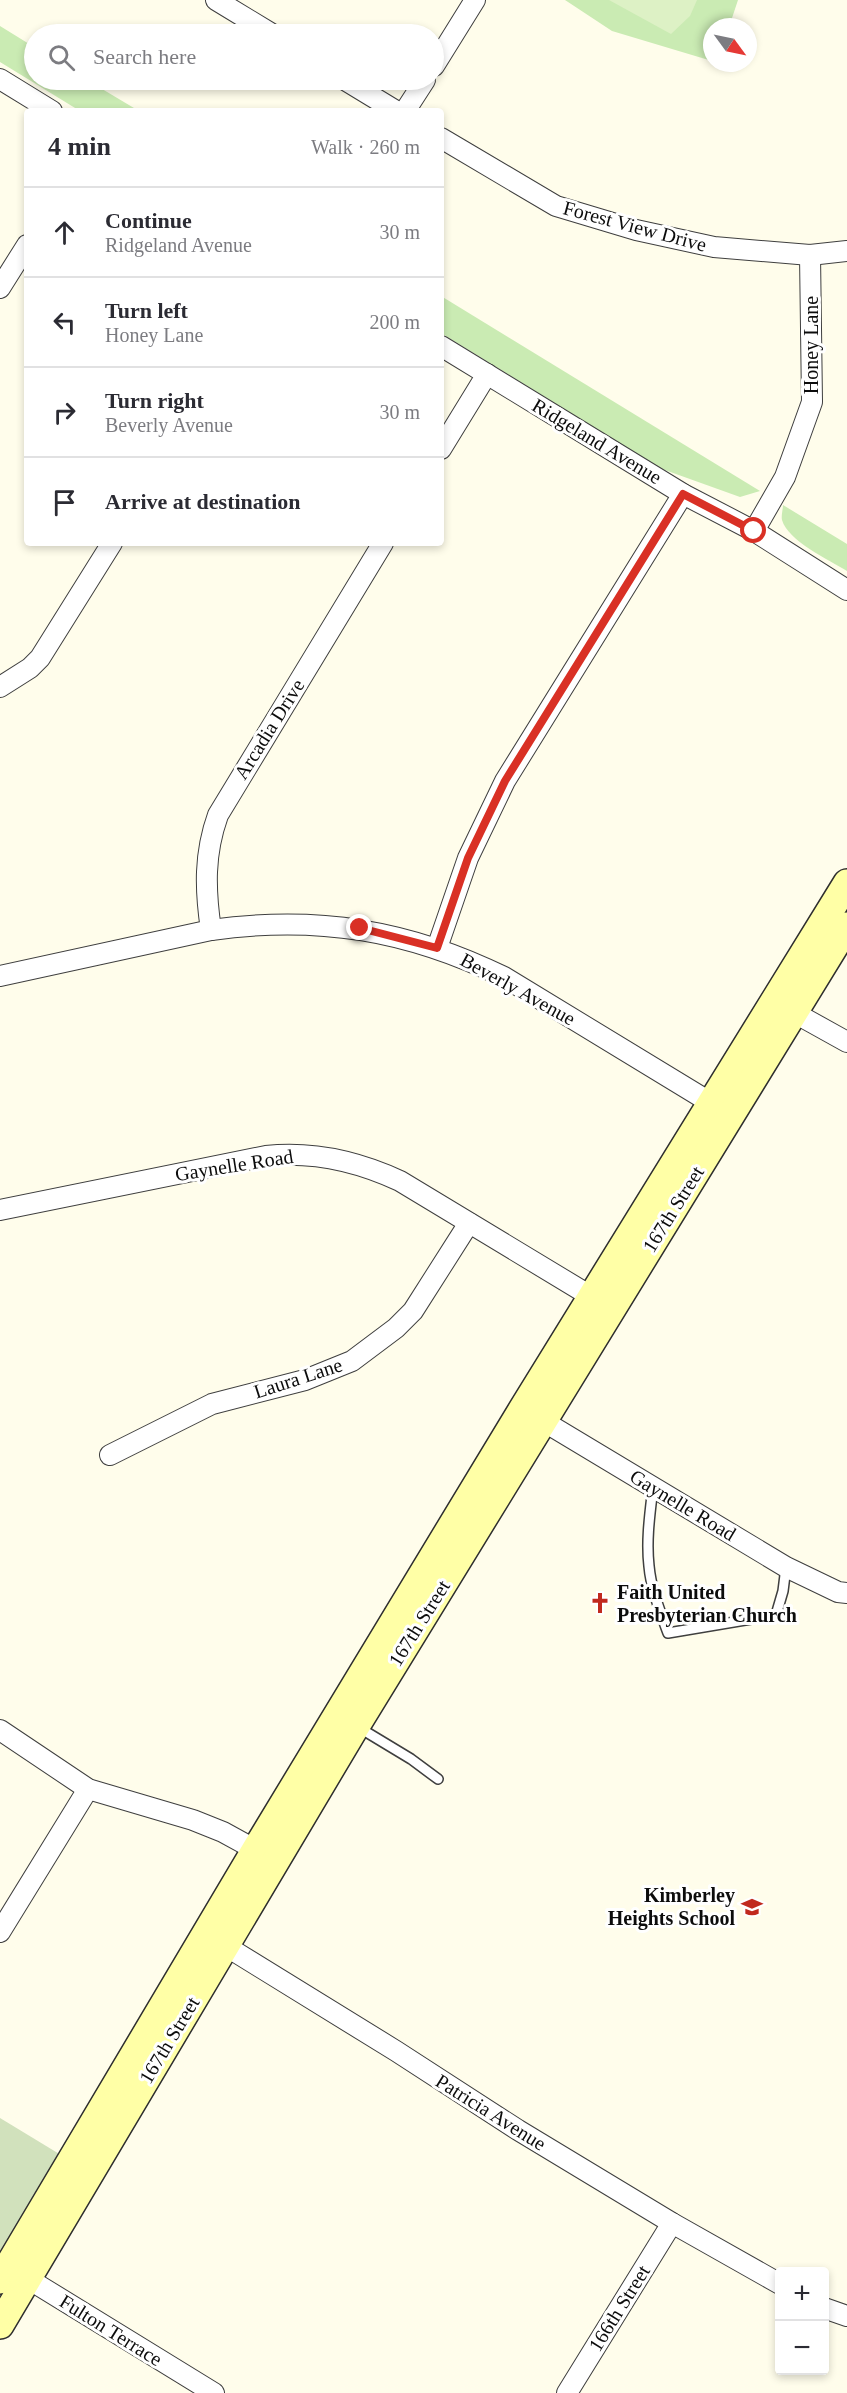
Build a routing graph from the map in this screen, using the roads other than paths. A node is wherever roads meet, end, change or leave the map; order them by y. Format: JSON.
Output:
{"nodes":[{"id":1,"x":216,"y":0,"type":"edge"},
{"id":2,"x":476,"y":0,"type":"edge"},
{"id":3,"x":256,"y":24,"type":"edge"},
{"id":4,"x":444,"y":50,"type":"edge"},
{"id":5,"x":0,"y":79,"type":"edge"},
{"id":6,"x":361,"y":90,"type":"edge"},
{"id":7,"x":419,"y":90,"type":"edge"},
{"id":8,"x":47,"y":108,"type":"edge"},
{"id":9,"x":391,"y":108,"type":"edge"},
{"id":10,"x":407,"y":108,"type":"edge"},
{"id":11,"x":444,"y":140,"type":"edge"},
{"id":12,"x":24,"y":250,"type":"edge"},
{"id":13,"x":847,"y":251,"type":"edge"},
{"id":14,"x":810,"y":255,"type":"junction"},
{"id":15,"x":0,"y":288,"type":"edge"},
{"id":16,"x":444,"y":348,"type":"edge"},
{"id":17,"x":487,"y":374,"type":"junction"},
{"id":18,"x":444,"y":444,"type":"edge"},
{"id":19,"x":683,"y":494,"type":"junction"},
{"id":20,"x":754,"y":531,"type":"junction"},
{"id":21,"x":110,"y":546,"type":"edge"},
{"id":22,"x":381,"y":546,"type":"edge"},
{"id":23,"x":847,"y":590,"type":"edge"},
{"id":24,"x":0,"y":687,"type":"edge"},
{"id":25,"x":847,"y":883,"type":"edge"},
{"id":26,"x":847,"y":926,"type":"edge"},
{"id":27,"x":211,"y":930,"type":"junction"},
{"id":28,"x":437,"y":948,"type":"junction"},
{"id":29,"x":0,"y":976,"type":"edge"},
{"id":30,"x":784,"y":1007,"type":"junction"},
{"id":31,"x":847,"y":1042,"type":"edge"},
{"id":32,"x":721,"y":1109,"type":"junction"},
{"id":33,"x":0,"y":1210,"type":"edge"},
{"id":34,"x":469,"y":1223,"type":"junction"},
{"id":35,"x":602,"y":1303,"type":"junction"},
{"id":36,"x":533,"y":1415,"type":"junction"},
{"id":37,"x":111,"y":1455,"type":"dead end"},
{"id":38,"x":653,"y":1487,"type":"junction"},
{"id":39,"x":786,"y":1567,"type":"junction"},
{"id":40,"x":847,"y":1593,"type":"edge"},
{"id":41,"x":356,"y":1726,"type":"junction"},
{"id":42,"x":0,"y":1730,"type":"edge"},
{"id":43,"x":438,"y":1779,"type":"dead end"},
{"id":44,"x":88,"y":1789,"type":"junction"},
{"id":45,"x":265,"y":1855,"type":"junction"},
{"id":46,"x":0,"y":1932,"type":"edge"},
{"id":47,"x":215,"y":1939,"type":"junction"},
{"id":48,"x":672,"y":2223,"type":"junction"},
{"id":49,"x":12,"y":2275,"type":"edge"},
{"id":50,"x":775,"y":2281,"type":"edge"},
{"id":51,"x":829,"y":2309,"type":"edge"},
{"id":52,"x":847,"y":2316,"type":"edge"},
{"id":53,"x":0,"y":2325,"type":"edge"},
{"id":54,"x":214,"y":2393,"type":"edge"},
{"id":55,"x":567,"y":2393,"type":"edge"}],
"edges":[{"from":1,"to":3,"type":"street"},
{"from":2,"to":4,"type":"street"},
{"from":5,"to":8,"type":"street"},
{"from":6,"to":9,"type":"street"},
{"from":7,"to":10,"type":"street"},
{"from":11,"to":14,"type":"street","name":"Forest View Drive"},
{"from":12,"to":15,"type":"street"},
{"from":13,"to":14,"type":"street","name":"Forest View Drive"},
{"from":14,"to":20,"type":"street","name":"Honey Lane"},
{"from":16,"to":17,"type":"street","name":"Ridgeland Avenue"},
{"from":17,"to":18,"type":"street"},
{"from":17,"to":19,"type":"street","name":"Ridgeland Avenue"},
{"from":19,"to":20,"type":"street","name":"Ridgeland Avenue"},
{"from":19,"to":28,"type":"street"},
{"from":20,"to":23,"type":"street","name":"Ridgeland Avenue"},
{"from":21,"to":24,"type":"street"},
{"from":22,"to":27,"type":"street","name":"Arcadia Drive"},
{"from":25,"to":30,"type":"main road","name":"167th Street"},
{"from":26,"to":30,"type":"main road","name":"167th Street"},
{"from":27,"to":28,"type":"street","name":"Beverly Avenue"},
{"from":27,"to":29,"type":"street","name":"Beverly Avenue"},
{"from":28,"to":32,"type":"street","name":"Beverly Avenue"},
{"from":30,"to":31,"type":"street"},
{"from":30,"to":32,"type":"main road","name":"167th Street"},
{"from":32,"to":35,"type":"main road","name":"167th Street"},
{"from":33,"to":34,"type":"street","name":"Gaynelle Road"},
{"from":34,"to":35,"type":"street","name":"Gaynelle Road"},
{"from":34,"to":37,"type":"street","name":"Laura Lane"},
{"from":35,"to":36,"type":"main road","name":"167th Street"},
{"from":36,"to":38,"type":"street","name":"Gaynelle Road"},
{"from":36,"to":41,"type":"main road","name":"167th Street"},
{"from":36,"to":45,"type":"main road","name":"167th Street"},
{"from":38,"to":39,"type":"street","name":"Gaynelle Road"},
{"from":38,"to":39,"type":"lane"},
{"from":39,"to":40,"type":"street","name":"Gaynelle Road"},
{"from":41,"to":43,"type":"lane"},
{"from":41,"to":45,"type":"main road","name":"167th Street"},
{"from":42,"to":44,"type":"street"},
{"from":44,"to":45,"type":"street"},
{"from":44,"to":46,"type":"street"},
{"from":45,"to":47,"type":"main road","name":"167th Street"},
{"from":47,"to":48,"type":"street","name":"Patricia Avenue"},
{"from":47,"to":49,"type":"main road","name":"167th Street"},
{"from":48,"to":50,"type":"street","name":"Patricia Avenue"},
{"from":48,"to":55,"type":"street","name":"166th Street"},
{"from":49,"to":53,"type":"main road","name":"167th Street"},
{"from":49,"to":54,"type":"street","name":"Fulton Terrace"},
{"from":51,"to":52,"type":"street"}]}
